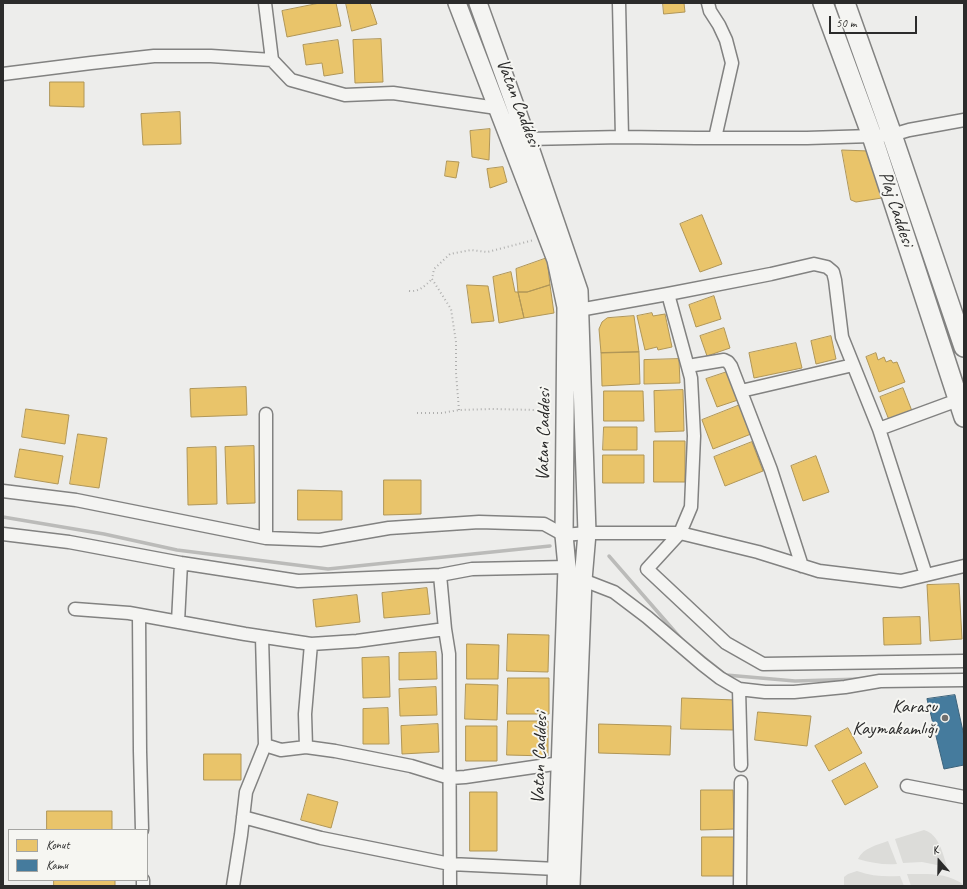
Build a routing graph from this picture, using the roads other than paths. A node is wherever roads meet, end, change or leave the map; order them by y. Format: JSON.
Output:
{"nodes":[{"id":1,"x":265,"y":3,"type":"edge"},
{"id":2,"x":457,"y":3,"type":"edge"},
{"id":3,"x":478,"y":3,"type":"edge"},
{"id":4,"x":620,"y":3,"type":"edge"},
{"id":5,"x":708,"y":3,"type":"edge"},
{"id":6,"x":823,"y":3,"type":"edge"},
{"id":7,"x":846,"y":3,"type":"edge"},
{"id":8,"x":272,"y":60,"type":"junction"},
{"id":9,"x":3,"y":74,"type":"edge"},
{"id":10,"x":497,"y":108,"type":"junction"},
{"id":11,"x":964,"y":120,"type":"edge"},
{"id":12,"x":892,"y":135,"type":"junction"},
{"id":13,"x":872,"y":136,"type":"junction"},
{"id":14,"x":622,"y":137,"type":"junction"},
{"id":15,"x":714,"y":138,"type":"junction"},
{"id":16,"x":527,"y":139,"type":"junction"},
{"id":17,"x":668,"y":294,"type":"junction"},
{"id":18,"x":579,"y":310,"type":"junction"},
{"id":19,"x":959,"y":313,"type":"edge"},
{"id":20,"x":964,"y":347,"type":"edge"},
{"id":21,"x":853,"y":365,"type":"junction"},
{"id":22,"x":688,"y":366,"type":"junction"},
{"id":23,"x":741,"y":391,"type":"junction"},
{"id":24,"x":961,"y":409,"type":"edge"},
{"id":25,"x":266,"y":414,"type":"dead end"},
{"id":26,"x":878,"y":429,"type":"junction"},
{"id":27,"x":3,"y":491,"type":"edge"},
{"id":28,"x":680,"y":533,"type":"junction"},
{"id":29,"x":3,"y":534,"type":"edge"},
{"id":30,"x":587,"y":534,"type":"junction"},
{"id":31,"x":564,"y":535,"type":"junction"},
{"id":32,"x":266,"y":538,"type":"junction"},
{"id":33,"x":181,"y":563,"type":"junction"},
{"id":34,"x":802,"y":566,"type":"junction"},
{"id":35,"x":964,"y":566,"type":"edge"},
{"id":36,"x":567,"y":567,"type":"junction"},
{"id":37,"x":440,"y":575,"type":"junction"},
{"id":38,"x":926,"y":575,"type":"junction"},
{"id":39,"x":583,"y":580,"type":"junction"},
{"id":40,"x":76,"y":609,"type":"dead end"},
{"id":41,"x":139,"y":615,"type":"junction"},
{"id":42,"x":178,"y":622,"type":"junction"},
{"id":43,"x":446,"y":629,"type":"junction"},
{"id":44,"x":262,"y":637,"type":"junction"},
{"id":45,"x":311,"y":644,"type":"junction"},
{"id":46,"x":964,"y":661,"type":"edge"},
{"id":47,"x":964,"y":680,"type":"edge"},
{"id":48,"x":739,"y":689,"type":"junction"},
{"id":49,"x":265,"y":745,"type":"junction"},
{"id":50,"x":306,"y":747,"type":"junction"},
{"id":51,"x":561,"y":763,"type":"junction"},
{"id":52,"x":741,"y":765,"type":"dead end"},
{"id":53,"x":450,"y":778,"type":"junction"},
{"id":54,"x":741,"y":782,"type":"dead end"},
{"id":55,"x":907,"y":786,"type":"dead end"},
{"id":56,"x":964,"y":797,"type":"edge"},
{"id":57,"x":243,"y":817,"type":"junction"},
{"id":58,"x":142,"y":829,"type":"edge"},
{"id":59,"x":450,"y":864,"type":"junction"},
{"id":60,"x":557,"y":869,"type":"junction"},
{"id":61,"x":233,"y":886,"type":"edge"},
{"id":62,"x":450,"y":886,"type":"edge"},
{"id":63,"x":556,"y":886,"type":"edge"},
{"id":64,"x":571,"y":886,"type":"edge"},
{"id":65,"x":740,"y":886,"type":"edge"}],
"edges":[{"from":1,"to":8,"type":"street"},
{"from":2,"to":10,"type":"main road","name":"Vatan Caddesi"},
{"from":3,"to":16,"type":"main road","name":"Vatan Caddesi"},
{"from":4,"to":14,"type":"street"},
{"from":5,"to":15,"type":"street"},
{"from":6,"to":13,"type":"main road","name":"Plaj Caddesi"},
{"from":7,"to":12,"type":"main road","name":"Plaj Caddesi"},
{"from":8,"to":9,"type":"street"},
{"from":8,"to":10,"type":"street"},
{"from":10,"to":31,"type":"main road","name":"Vatan Caddesi"},
{"from":11,"to":12,"type":"street"},
{"from":12,"to":13,"type":"street"},
{"from":12,"to":19,"type":"main road","name":"Plaj Caddesi"},
{"from":13,"to":15,"type":"street"},
{"from":13,"to":24,"type":"main road","name":"Plaj Caddesi"},
{"from":14,"to":15,"type":"street"},
{"from":14,"to":16,"type":"street"},
{"from":16,"to":18,"type":"main road","name":"Vatan Caddesi"},
{"from":17,"to":18,"type":"street"},
{"from":17,"to":21,"type":"street"},
{"from":17,"to":22,"type":"street"},
{"from":18,"to":30,"type":"main road","name":"Vatan Caddesi"},
{"from":19,"to":20,"type":"main road","name":"Plaj Caddesi"},
{"from":21,"to":23,"type":"street"},
{"from":21,"to":26,"type":"street"},
{"from":22,"to":23,"type":"street"},
{"from":22,"to":28,"type":"street"},
{"from":23,"to":34,"type":"street"},
{"from":24,"to":26,"type":"street"},
{"from":25,"to":32,"type":"street"},
{"from":26,"to":38,"type":"street"},
{"from":27,"to":32,"type":"street"},
{"from":28,"to":30,"type":"street"},
{"from":28,"to":34,"type":"street"},
{"from":28,"to":46,"type":"street"},
{"from":29,"to":33,"type":"street"},
{"from":30,"to":31,"type":"street"},
{"from":30,"to":39,"type":"main road","name":"Vatan Caddesi"},
{"from":31,"to":32,"type":"street"},
{"from":31,"to":36,"type":"main road","name":"Vatan Caddesi"},
{"from":33,"to":37,"type":"street"},
{"from":33,"to":42,"type":"street"},
{"from":34,"to":38,"type":"street"},
{"from":35,"to":38,"type":"street"},
{"from":36,"to":37,"type":"street"},
{"from":36,"to":51,"type":"main road","name":"Vatan Caddesi"},
{"from":37,"to":43,"type":"street"},
{"from":39,"to":48,"type":"street"},
{"from":39,"to":64,"type":"main road","name":"Vatan Caddesi"},
{"from":40,"to":41,"type":"street"},
{"from":41,"to":42,"type":"street"},
{"from":41,"to":58,"type":"street"},
{"from":42,"to":44,"type":"street"},
{"from":43,"to":45,"type":"street"},
{"from":43,"to":53,"type":"street"},
{"from":44,"to":45,"type":"street"},
{"from":44,"to":49,"type":"street"},
{"from":45,"to":50,"type":"street"},
{"from":47,"to":48,"type":"street"},
{"from":48,"to":52,"type":"street"},
{"from":49,"to":50,"type":"street"},
{"from":49,"to":57,"type":"street"},
{"from":50,"to":53,"type":"street"},
{"from":51,"to":53,"type":"street"},
{"from":51,"to":60,"type":"main road","name":"Vatan Caddesi"},
{"from":53,"to":59,"type":"street"},
{"from":54,"to":65,"type":"street"},
{"from":55,"to":56,"type":"street"},
{"from":57,"to":59,"type":"street"},
{"from":57,"to":61,"type":"street"},
{"from":59,"to":60,"type":"street"},
{"from":59,"to":62,"type":"street"},
{"from":60,"to":63,"type":"main road","name":"Vatan Caddesi"}]}
